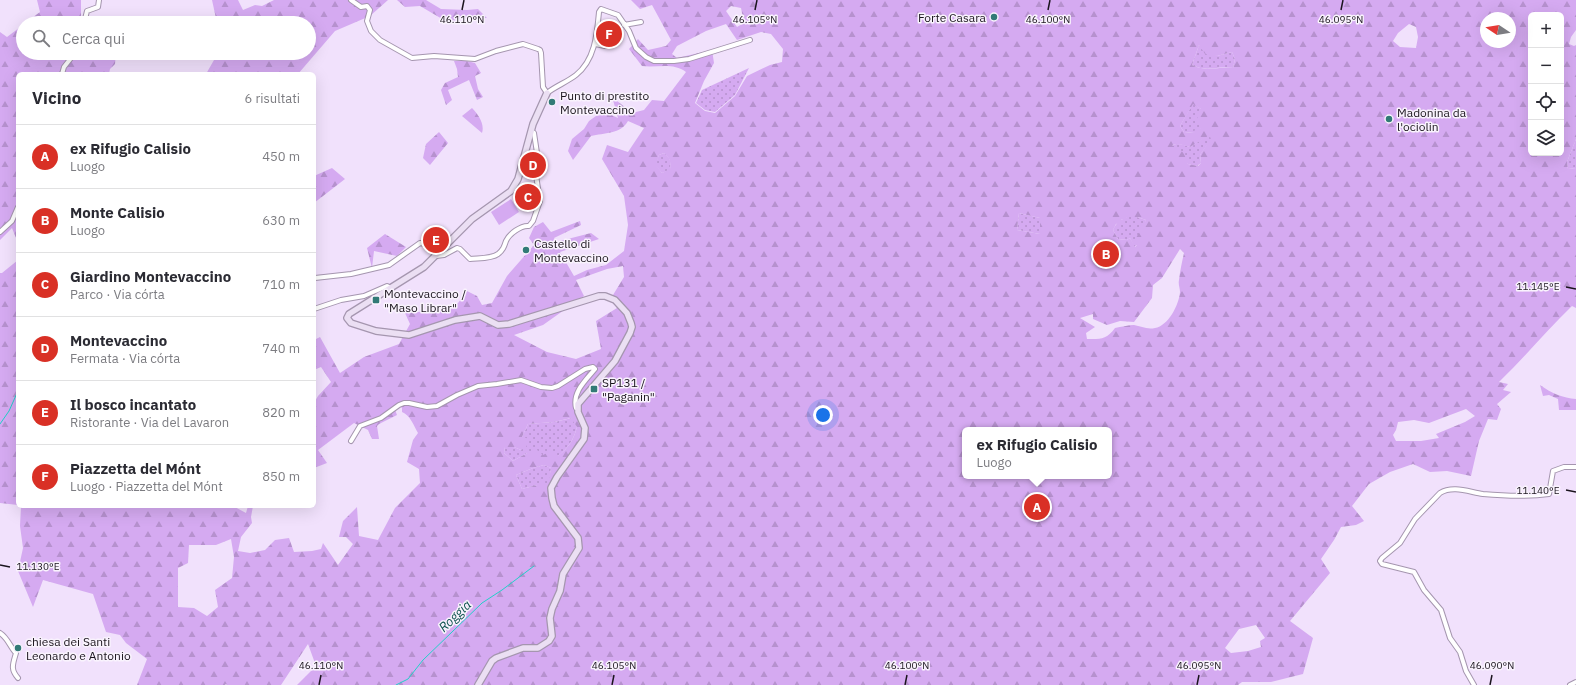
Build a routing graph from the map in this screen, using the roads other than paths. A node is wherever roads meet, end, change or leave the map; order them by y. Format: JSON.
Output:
{"nodes":[{"id":1,"x":100,"y":0,"type":"edge"},
{"id":2,"x":351,"y":0,"type":"edge"},
{"id":3,"x":86,"y":16,"type":"edge"},
{"id":4,"x":641,"y":22,"type":"dead end"},
{"id":5,"x":624,"y":25,"type":"junction"},
{"id":6,"x":597,"y":31,"type":"junction"},
{"id":7,"x":750,"y":40,"type":"dead end"},
{"id":8,"x":595,"y":44,"type":"junction"},
{"id":9,"x":70,"y":60,"type":"edge"},
{"id":10,"x":63,"y":72,"type":"edge"},
{"id":11,"x":547,"y":94,"type":"junction"},
{"id":12,"x":530,"y":131,"type":"junction"},
{"id":13,"x":16,"y":212,"type":"edge"},
{"id":14,"x":0,"y":232,"type":"edge"},
{"id":15,"x":436,"y":255,"type":"junction"},
{"id":16,"x":316,"y":278,"type":"edge"},
{"id":17,"x":391,"y":288,"type":"junction"},
{"id":18,"x":316,"y":309,"type":"edge"},
{"id":19,"x":578,"y":412,"type":"junction"},
{"id":20,"x":351,"y":441,"type":"dead end"},
{"id":21,"x":1576,"y":467,"type":"edge"},
{"id":22,"x":0,"y":633,"type":"edge"},
{"id":23,"x":18,"y":678,"type":"dead end"},
{"id":24,"x":1576,"y":682,"type":"edge"},
{"id":25,"x":478,"y":685,"type":"edge"},
{"id":26,"x":1474,"y":685,"type":"edge"},
{"id":27,"x":1570,"y":685,"type":"edge"}],
"edges":[{"from":1,"to":3,"type":"street"},
{"from":2,"to":11,"type":"street"},
{"from":4,"to":5,"type":"street"},
{"from":5,"to":6,"type":"street"},
{"from":5,"to":7,"type":"street"},
{"from":6,"to":8,"type":"street"},
{"from":6,"to":8,"type":"street"},
{"from":8,"to":11,"type":"street"},
{"from":9,"to":10,"type":"street"},
{"from":11,"to":12,"type":"street"},
{"from":12,"to":15,"type":"street"},
{"from":12,"to":15,"type":"street"},
{"from":13,"to":14,"type":"street"},
{"from":15,"to":16,"type":"street"},
{"from":15,"to":17,"type":"street"},
{"from":17,"to":18,"type":"street"},
{"from":17,"to":19,"type":"street"},
{"from":19,"to":20,"type":"street"},
{"from":19,"to":25,"type":"street"},
{"from":21,"to":26,"type":"street"},
{"from":22,"to":23,"type":"street"},
{"from":24,"to":27,"type":"street"}]}
